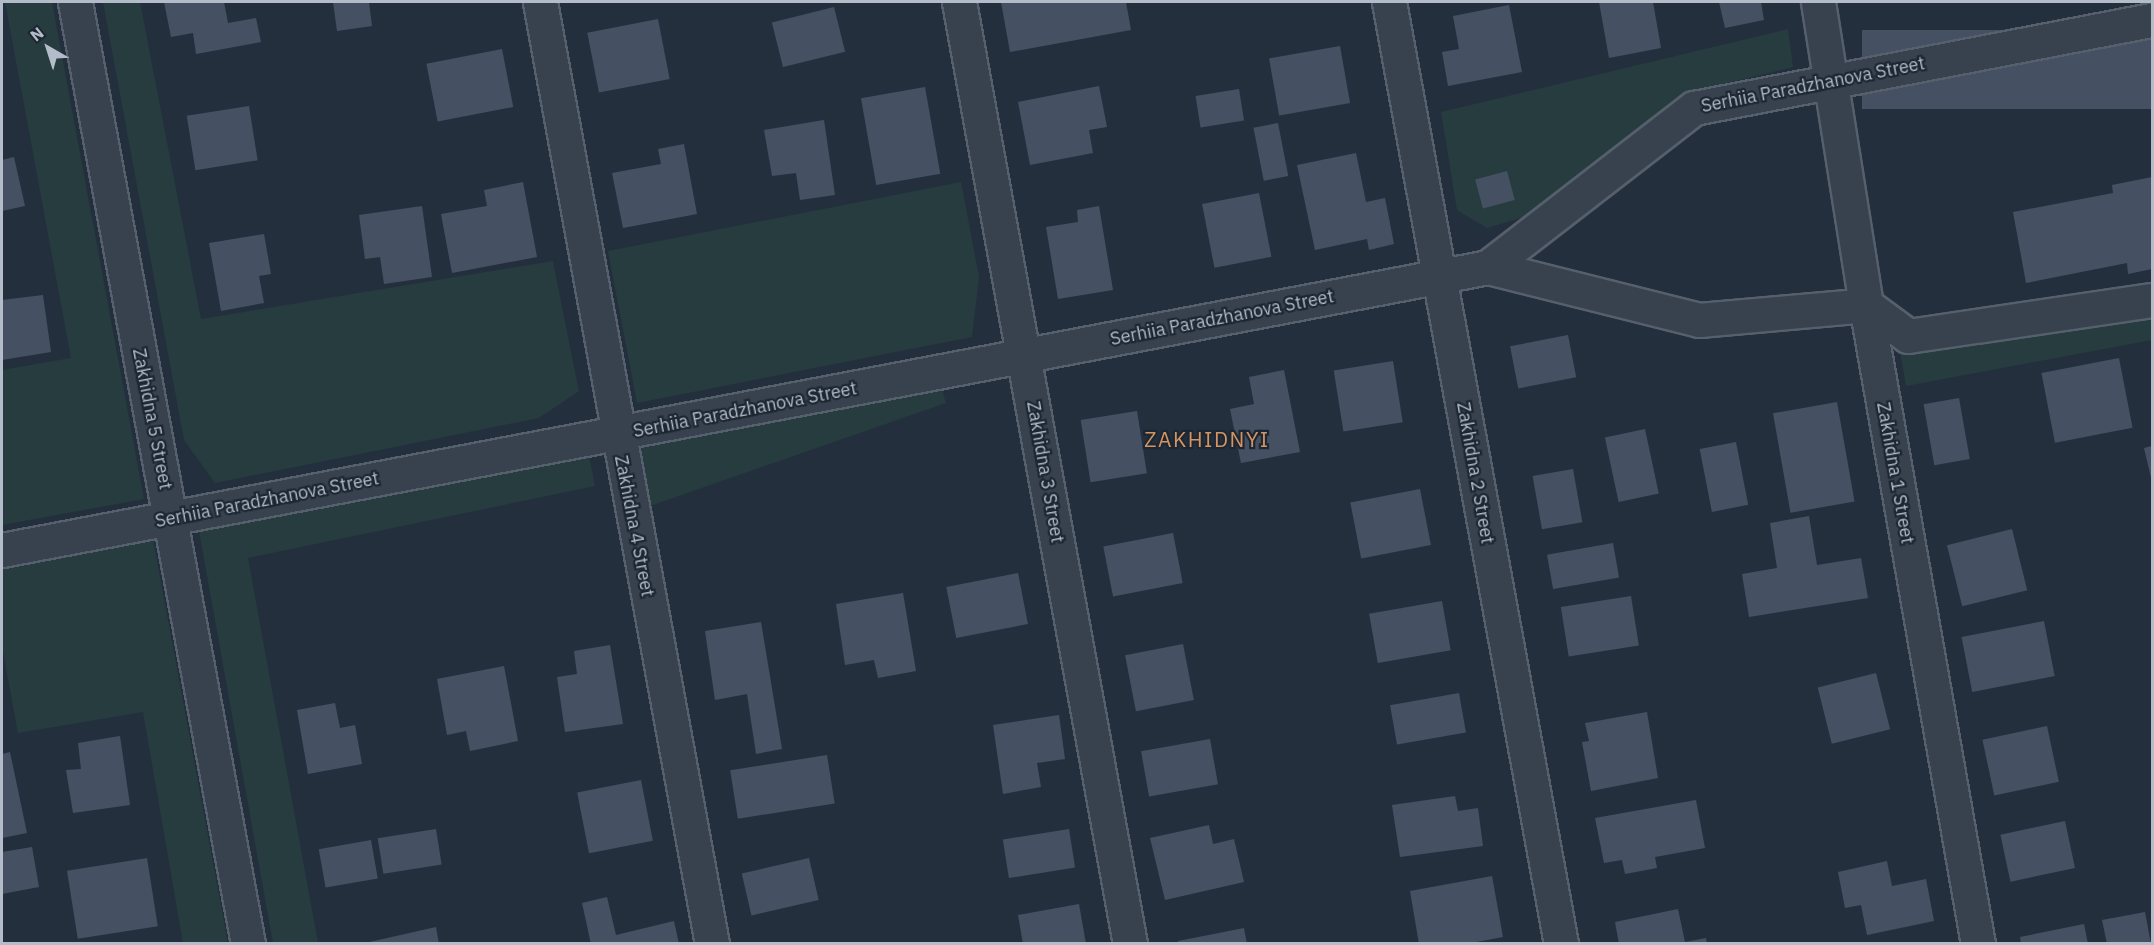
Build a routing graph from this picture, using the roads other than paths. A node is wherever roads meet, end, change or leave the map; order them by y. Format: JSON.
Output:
{"nodes":[{"id":1,"x":75,"y":2,"type":"edge"},
{"id":2,"x":540,"y":2,"type":"edge"},
{"id":3,"x":959,"y":2,"type":"edge"},
{"id":4,"x":1389,"y":2,"type":"edge"},
{"id":5,"x":1818,"y":2,"type":"edge"},
{"id":6,"x":2152,"y":20,"type":"edge"},
{"id":7,"x":1833,"y":81,"type":"junction"},
{"id":8,"x":1488,"y":267,"type":"junction"},
{"id":9,"x":1439,"y":277,"type":"junction"},
{"id":10,"x":2152,"y":300,"type":"edge"},
{"id":11,"x":1866,"y":305,"type":"junction"},
{"id":12,"x":1024,"y":356,"type":"junction"},
{"id":13,"x":618,"y":434,"type":"junction"},
{"id":14,"x":170,"y":518,"type":"junction"},
{"id":15,"x":2,"y":550,"type":"edge"},
{"id":16,"x":248,"y":944,"type":"edge"},
{"id":17,"x":712,"y":944,"type":"edge"},
{"id":18,"x":1130,"y":944,"type":"edge"},
{"id":19,"x":1562,"y":944,"type":"edge"},
{"id":20,"x":1978,"y":944,"type":"edge"}],
"edges":[{"from":1,"to":14,"type":"street","name":"Zakhidna 5 Street"},
{"from":2,"to":13,"type":"street","name":"Zakhidna 4 Street"},
{"from":3,"to":12,"type":"street","name":"Zakhidna 3 Street"},
{"from":4,"to":9,"type":"street","name":"Zakhidna 2 Street"},
{"from":5,"to":7,"type":"street","name":"Zakhidna 1 Street"},
{"from":6,"to":7,"type":"street","name":"Serhiia Paradzhanova Street"},
{"from":7,"to":8,"type":"street","name":"Serhiia Paradzhanova Street"},
{"from":7,"to":11,"type":"street","name":"Zakhidna 1 Street"},
{"from":8,"to":9,"type":"street","name":"Serhiia Paradzhanova Street"},
{"from":8,"to":11,"type":"street","name":"Serhiia Paradzhanova Street"},
{"from":9,"to":12,"type":"street","name":"Serhiia Paradzhanova Street"},
{"from":9,"to":19,"type":"street","name":"Zakhidna 2 Street"},
{"from":10,"to":11,"type":"street"},
{"from":11,"to":20,"type":"street","name":"Zakhidna 1 Street"},
{"from":12,"to":13,"type":"street","name":"Serhiia Paradzhanova Street"},
{"from":12,"to":18,"type":"street","name":"Zakhidna 3 Street"},
{"from":13,"to":14,"type":"street","name":"Serhiia Paradzhanova Street"},
{"from":13,"to":17,"type":"street","name":"Zakhidna 4 Street"},
{"from":14,"to":15,"type":"street","name":"Serhiia Paradzhanova Street"},
{"from":14,"to":16,"type":"street","name":"Zakhidna 5 Street"}]}
